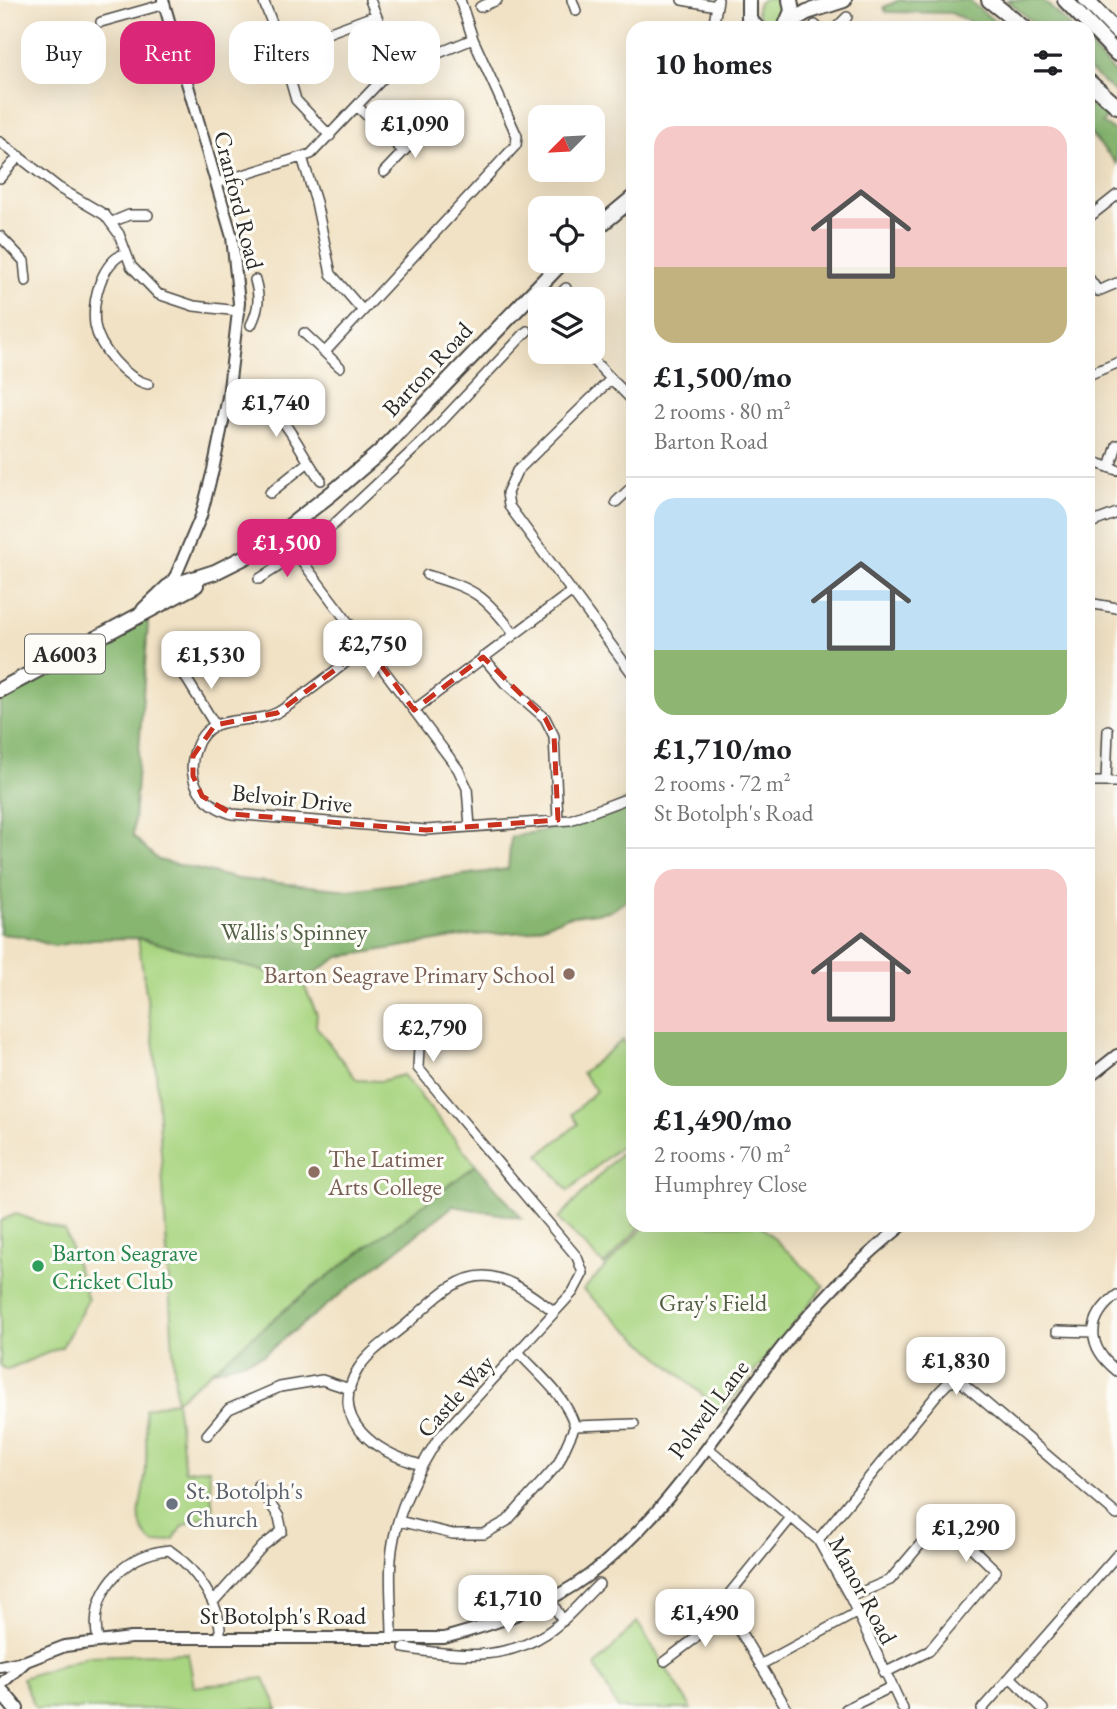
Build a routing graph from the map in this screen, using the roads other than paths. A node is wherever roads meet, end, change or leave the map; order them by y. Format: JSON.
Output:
{"nodes":[{"id":1,"x":263,"y":0,"type":"edge"},
{"id":2,"x":370,"y":0,"type":"edge"},
{"id":3,"x":460,"y":0,"type":"edge"},
{"id":4,"x":497,"y":0,"type":"edge"},
{"id":5,"x":572,"y":0,"type":"edge"},
{"id":6,"x":682,"y":0,"type":"edge"},
{"id":7,"x":749,"y":0,"type":"edge"},
{"id":8,"x":790,"y":0,"type":"edge"},
{"id":9,"x":844,"y":0,"type":"edge"},
{"id":10,"x":989,"y":0,"type":"edge"},
{"id":11,"x":1065,"y":0,"type":"edge"},
{"id":12,"x":1086,"y":0,"type":"edge"},
{"id":13,"x":164,"y":2,"type":"edge"},
{"id":14,"x":717,"y":3,"type":"edge"},
{"id":15,"x":480,"y":7,"type":"dead end"},
{"id":16,"x":576,"y":12,"type":"dead end"},
{"id":17,"x":376,"y":15,"type":"junction"},
{"id":18,"x":847,"y":17,"type":"dead end"},
{"id":19,"x":104,"y":21,"type":"edge"},
{"id":20,"x":271,"y":21,"type":"edge"},
{"id":21,"x":378,"y":21,"type":"edge"},
{"id":22,"x":714,"y":21,"type":"edge"},
{"id":23,"x":752,"y":21,"type":"edge"},
{"id":24,"x":787,"y":21,"type":"edge"},
{"id":25,"x":793,"y":21,"type":"edge"},
{"id":26,"x":843,"y":21,"type":"edge"},
{"id":27,"x":1015,"y":21,"type":"edge"},
{"id":28,"x":1085,"y":21,"type":"edge"},
{"id":29,"x":334,"y":31,"type":"edge"},
{"id":30,"x":1095,"y":31,"type":"edge"},
{"id":31,"x":1117,"y":32,"type":"edge"},
{"id":32,"x":473,"y":39,"type":"junction"},
{"id":33,"x":440,"y":53,"type":"edge"},
{"id":34,"x":1117,"y":54,"type":"edge"},
{"id":35,"x":292,"y":84,"type":"edge"},
{"id":36,"x":378,"y":84,"type":"edge"},
{"id":37,"x":1095,"y":86,"type":"edge"},
{"id":38,"x":357,"y":106,"type":"junction"},
{"id":39,"x":1117,"y":106,"type":"edge"},
{"id":40,"x":425,"y":128,"type":"dead end"},
{"id":41,"x":330,"y":136,"type":"junction"},
{"id":42,"x":0,"y":142,"type":"edge"},
{"id":43,"x":403,"y":151,"type":"junction"},
{"id":44,"x":19,"y":156,"type":"junction"},
{"id":45,"x":302,"y":158,"type":"junction"},
{"id":46,"x":384,"y":172,"type":"dead end"},
{"id":47,"x":0,"y":178,"type":"edge"},
{"id":48,"x":217,"y":183,"type":"junction"},
{"id":49,"x":1117,"y":195,"type":"edge"},
{"id":50,"x":626,"y":204,"type":"edge"},
{"id":51,"x":1095,"y":212,"type":"edge"},
{"id":52,"x":148,"y":215,"type":"dead end"},
{"id":53,"x":605,"y":221,"type":"edge"},
{"id":54,"x":112,"y":222,"type":"junction"},
{"id":55,"x":0,"y":236,"type":"edge"},
{"id":56,"x":125,"y":253,"type":"junction"},
{"id":57,"x":551,"y":273,"type":"edge"},
{"id":58,"x":255,"y":280,"type":"dead end"},
{"id":59,"x":26,"y":281,"type":"dead end"},
{"id":60,"x":1117,"y":283,"type":"edge"},
{"id":61,"x":538,"y":287,"type":"edge"},
{"id":62,"x":1095,"y":287,"type":"edge"},
{"id":63,"x":1098,"y":291,"type":"junction"},
{"id":64,"x":1095,"y":293,"type":"edge"},
{"id":65,"x":528,"y":297,"type":"edge"},
{"id":66,"x":258,"y":303,"type":"junction"},
{"id":67,"x":239,"y":307,"type":"junction"},
{"id":68,"x":363,"y":311,"type":"junction"},
{"id":69,"x":251,"y":324,"type":"dead end"},
{"id":70,"x":527,"y":331,"type":"dead end"},
{"id":71,"x":304,"y":333,"type":"dead end"},
{"id":72,"x":325,"y":352,"type":"junction"},
{"id":73,"x":1117,"y":363,"type":"edge"},
{"id":74,"x":597,"y":364,"type":"edge"},
{"id":75,"x":340,"y":367,"type":"dead end"},
{"id":76,"x":1095,"y":372,"type":"edge"},
{"id":77,"x":611,"y":379,"type":"junction"},
{"id":78,"x":148,"y":384,"type":"dead end"},
{"id":79,"x":626,"y":394,"type":"edge"},
{"id":80,"x":228,"y":397,"type":"junction"},
{"id":81,"x":1117,"y":445,"type":"edge"},
{"id":82,"x":1095,"y":462,"type":"edge"},
{"id":83,"x":307,"y":463,"type":"junction"},
{"id":84,"x":1114,"y":469,"type":"edge"},
{"id":85,"x":321,"y":480,"type":"dead end"},
{"id":86,"x":270,"y":493,"type":"dead end"},
{"id":87,"x":626,"y":493,"type":"edge"},
{"id":88,"x":616,"y":502,"type":"dead end"},
{"id":89,"x":1117,"y":513,"type":"edge"},
{"id":90,"x":1095,"y":521,"type":"edge"},
{"id":91,"x":281,"y":533,"type":"junction"},
{"id":92,"x":298,"y":554,"type":"junction"},
{"id":93,"x":304,"y":562,"type":"junction"},
{"id":94,"x":427,"y":575,"type":"dead end"},
{"id":95,"x":259,"y":579,"type":"dead end"},
{"id":96,"x":177,"y":584,"type":"junction"},
{"id":97,"x":571,"y":592,"type":"junction"},
{"id":98,"x":1095,"y":603,"type":"edge"},
{"id":99,"x":1116,"y":604,"type":"edge"},
{"id":100,"x":514,"y":634,"type":"junction"},
{"id":101,"x":366,"y":646,"type":"junction"},
{"id":102,"x":483,"y":657,"type":"junction"},
{"id":103,"x":626,"y":665,"type":"edge"},
{"id":104,"x":183,"y":673,"type":"dead end"},
{"id":105,"x":0,"y":690,"type":"edge"},
{"id":106,"x":414,"y":710,"type":"junction"},
{"id":107,"x":215,"y":725,"type":"junction"},
{"id":108,"x":1108,"y":730,"type":"edge"},
{"id":109,"x":1106,"y":781,"type":"junction"},
{"id":110,"x":1095,"y":782,"type":"edge"},
{"id":111,"x":1117,"y":782,"type":"edge"},
{"id":112,"x":626,"y":800,"type":"edge"},
{"id":113,"x":558,"y":820,"type":"junction"},
{"id":114,"x":470,"y":827,"type":"junction"},
{"id":115,"x":396,"y":1017,"type":"dead end"},
{"id":116,"x":1117,"y":1055,"type":"edge"},
{"id":117,"x":1095,"y":1072,"type":"edge"},
{"id":118,"x":895,"y":1232,"type":"edge"},
{"id":119,"x":1117,"y":1295,"type":"edge"},
{"id":120,"x":554,"y":1311,"type":"junction"},
{"id":121,"x":1057,"y":1331,"type":"dead end"},
{"id":122,"x":1093,"y":1332,"type":"junction"},
{"id":123,"x":519,"y":1353,"type":"junction"},
{"id":124,"x":1117,"y":1371,"type":"edge"},
{"id":125,"x":350,"y":1389,"type":"junction"},
{"id":126,"x":635,"y":1424,"type":"dead end"},
{"id":127,"x":575,"y":1426,"type":"junction"},
{"id":128,"x":207,"y":1435,"type":"dead end"},
{"id":129,"x":708,"y":1448,"type":"junction"},
{"id":130,"x":421,"y":1465,"type":"junction"},
{"id":131,"x":258,"y":1485,"type":"dead end"},
{"id":132,"x":1117,"y":1515,"type":"edge"},
{"id":133,"x":790,"y":1519,"type":"junction"},
{"id":134,"x":399,"y":1521,"type":"junction"},
{"id":135,"x":818,"y":1540,"type":"junction"},
{"id":136,"x":1117,"y":1555,"type":"edge"},
{"id":137,"x":599,"y":1584,"type":"dead end"},
{"id":138,"x":850,"y":1597,"type":"junction"},
{"id":139,"x":550,"y":1599,"type":"junction"},
{"id":140,"x":213,"y":1602,"type":"junction"},
{"id":141,"x":537,"y":1605,"type":"joint"},
{"id":142,"x":726,"y":1608,"type":"junction"},
{"id":143,"x":856,"y":1613,"type":"junction"},
{"id":144,"x":563,"y":1621,"type":"junction"},
{"id":145,"x":220,"y":1636,"type":"junction"},
{"id":146,"x":392,"y":1636,"type":"junction"},
{"id":147,"x":444,"y":1637,"type":"junction"},
{"id":148,"x":98,"y":1640,"type":"junction"},
{"id":149,"x":404,"y":1648,"type":"dead end"},
{"id":150,"x":445,"y":1654,"type":"junction"},
{"id":151,"x":26,"y":1661,"type":"junction"},
{"id":152,"x":665,"y":1661,"type":"dead end"},
{"id":153,"x":0,"y":1665,"type":"edge"},
{"id":154,"x":760,"y":1665,"type":"junction"},
{"id":155,"x":884,"y":1673,"type":"junction"},
{"id":156,"x":1010,"y":1677,"type":"junction"},
{"id":157,"x":0,"y":1687,"type":"edge"},
{"id":158,"x":891,"y":1687,"type":"junction"},
{"id":159,"x":16,"y":1709,"type":"edge"},
{"id":160,"x":787,"y":1709,"type":"edge"},
{"id":161,"x":846,"y":1709,"type":"edge"},
{"id":162,"x":903,"y":1709,"type":"edge"},
{"id":163,"x":982,"y":1709,"type":"edge"},
{"id":164,"x":1043,"y":1709,"type":"edge"}],
"edges":[{"from":1,"to":20,"type":"street"},
{"from":2,"to":17,"type":"street"},
{"from":3,"to":32,"type":"street"},
{"from":4,"to":15,"type":"street"},
{"from":5,"to":16,"type":"street"},
{"from":6,"to":14,"type":"street"},
{"from":7,"to":23,"type":"main road"},
{"from":8,"to":24,"type":"main road"},
{"from":9,"to":25,"type":"main road"},
{"from":10,"to":27,"type":"main road"},
{"from":11,"to":28,"type":"main road"},
{"from":12,"to":31,"type":"main road"},
{"from":13,"to":19,"type":"street"},
{"from":13,"to":48,"type":"street","name":"Cranford Road"},
{"from":14,"to":22,"type":"street"},
{"from":17,"to":21,"type":"street"},
{"from":17,"to":29,"type":"street"},
{"from":18,"to":26,"type":"street"},
{"from":30,"to":34,"type":"main road"},
{"from":32,"to":33,"type":"street"},
{"from":32,"to":68,"type":"street"},
{"from":35,"to":41,"type":"street"},
{"from":36,"to":38,"type":"street"},
{"from":37,"to":39,"type":"main road"},
{"from":38,"to":41,"type":"street"},
{"from":38,"to":43,"type":"street"},
{"from":40,"to":43,"type":"street"},
{"from":41,"to":45,"type":"street"},
{"from":42,"to":44,"type":"street"},
{"from":43,"to":46,"type":"street"},
{"from":44,"to":47,"type":"street"},
{"from":44,"to":54,"type":"street"},
{"from":45,"to":48,"type":"street"},
{"from":45,"to":68,"type":"street"},
{"from":48,"to":67,"type":"street","name":"Cranford Road"},
{"from":49,"to":51,"type":"street"},
{"from":50,"to":53,"type":"main road"},
{"from":52,"to":54,"type":"street"},
{"from":54,"to":56,"type":"street"},
{"from":55,"to":59,"type":"street"},
{"from":56,"to":67,"type":"street"},
{"from":56,"to":78,"type":"street"},
{"from":57,"to":61,"type":"main road","name":"Barton Road","number":"A6003"},
{"from":58,"to":66,"type":"street"},
{"from":60,"to":63,"type":"street"},
{"from":62,"to":63,"type":"street"},
{"from":63,"to":64,"type":"street"},
{"from":65,"to":91,"type":"main road","name":"Barton Road","number":"A6003"},
{"from":66,"to":67,"type":"street"},
{"from":66,"to":69,"type":"street"},
{"from":67,"to":80,"type":"street","name":"Cranford Road"},
{"from":68,"to":72,"type":"street"},
{"from":70,"to":93,"type":"street","name":"Barton Road"},
{"from":71,"to":72,"type":"street"},
{"from":72,"to":75,"type":"street"},
{"from":73,"to":76,"type":"street"},
{"from":74,"to":77,"type":"street"},
{"from":77,"to":79,"type":"street"},
{"from":77,"to":97,"type":"street"},
{"from":80,"to":83,"type":"street"},
{"from":80,"to":96,"type":"street","name":"Cranford Road"},
{"from":81,"to":84,"type":"street"},
{"from":82,"to":84,"type":"street"},
{"from":83,"to":85,"type":"street"},
{"from":83,"to":86,"type":"street"},
{"from":87,"to":88,"type":"street"},
{"from":89,"to":90,"type":"street"},
{"from":91,"to":92,"type":"street"},
{"from":91,"to":96,"type":"main road","name":"Barton Road","number":"A6003"},
{"from":92,"to":93,"type":"street"},
{"from":92,"to":95,"type":"street"},
{"from":93,"to":101,"type":"street"},
{"from":94,"to":100,"type":"street"},
{"from":96,"to":105,"type":"main road","name":"Barton Road","number":"A6003"},
{"from":97,"to":100,"type":"street"},
{"from":97,"to":103,"type":"street"},
{"from":98,"to":99,"type":"street"},
{"from":100,"to":102,"type":"street"},
{"from":101,"to":106,"type":"street"},
{"from":101,"to":107,"type":"street"},
{"from":102,"to":106,"type":"street"},
{"from":102,"to":113,"type":"street"},
{"from":104,"to":107,"type":"street"},
{"from":106,"to":114,"type":"street"},
{"from":107,"to":114,"type":"street","name":"Belvoir Drive"},
{"from":108,"to":109,"type":"street"},
{"from":109,"to":110,"type":"street"},
{"from":109,"to":111,"type":"street"},
{"from":112,"to":113,"type":"street","name":"Belvoir Drive"},
{"from":113,"to":114,"type":"street","name":"Belvoir Drive"},
{"from":115,"to":120,"type":"street","name":"Castle Way"},
{"from":116,"to":117,"type":"street"},
{"from":118,"to":129,"type":"street","name":"Polwell Lane"},
{"from":119,"to":122,"type":"street"},
{"from":120,"to":123,"type":"street","name":"Castle Way"},
{"from":120,"to":125,"type":"street"},
{"from":121,"to":122,"type":"street"},
{"from":122,"to":124,"type":"street"},
{"from":123,"to":127,"type":"street"},
{"from":123,"to":130,"type":"street","name":"Castle Way"},
{"from":125,"to":128,"type":"street"},
{"from":125,"to":130,"type":"street"},
{"from":126,"to":127,"type":"street"},
{"from":127,"to":134,"type":"street"},
{"from":129,"to":133,"type":"street","name":"Manor Road"},
{"from":129,"to":139,"type":"street","name":"Polwell Lane"},
{"from":130,"to":134,"type":"street","name":"Castle Way"},
{"from":131,"to":140,"type":"street"},
{"from":132,"to":135,"type":"street"},
{"from":133,"to":135,"type":"street","name":"Manor Road"},
{"from":133,"to":142,"type":"street"},
{"from":134,"to":146,"type":"street","name":"Castle Way"},
{"from":135,"to":138,"type":"street","name":"Manor Road"},
{"from":136,"to":156,"type":"street"},
{"from":137,"to":144,"type":"street"},
{"from":138,"to":143,"type":"street","name":"Manor Road"},
{"from":138,"to":155,"type":"street"},
{"from":139,"to":141,"type":"street","name":"Polwell Lane"},
{"from":139,"to":144,"type":"street"},
{"from":140,"to":145,"type":"street"},
{"from":140,"to":148,"type":"street"},
{"from":141,"to":147,"type":"street","name":"St Botolph's Road"},
{"from":142,"to":152,"type":"street"},
{"from":142,"to":154,"type":"street"},
{"from":143,"to":154,"type":"street"},
{"from":143,"to":155,"type":"street","name":"Manor Road"},
{"from":144,"to":150,"type":"street"},
{"from":145,"to":146,"type":"street","name":"St Botolph's Road"},
{"from":145,"to":148,"type":"street","name":"St Botolph's Road"},
{"from":146,"to":147,"type":"street","name":"St Botolph's Road"},
{"from":147,"to":150,"type":"street"},
{"from":148,"to":151,"type":"street","name":"St Botolph's Road"},
{"from":149,"to":150,"type":"street"},
{"from":151,"to":153,"type":"street","name":"St Botolph's Road"},
{"from":151,"to":157,"type":"street","name":"St Botolph's Road"},
{"from":154,"to":160,"type":"street"},
{"from":155,"to":158,"type":"street","name":"Manor Road"},
{"from":156,"to":163,"type":"street"},
{"from":156,"to":164,"type":"street"},
{"from":157,"to":159,"type":"main road"},
{"from":158,"to":161,"type":"street"},
{"from":158,"to":162,"type":"street","name":"Manor Road"}]}
